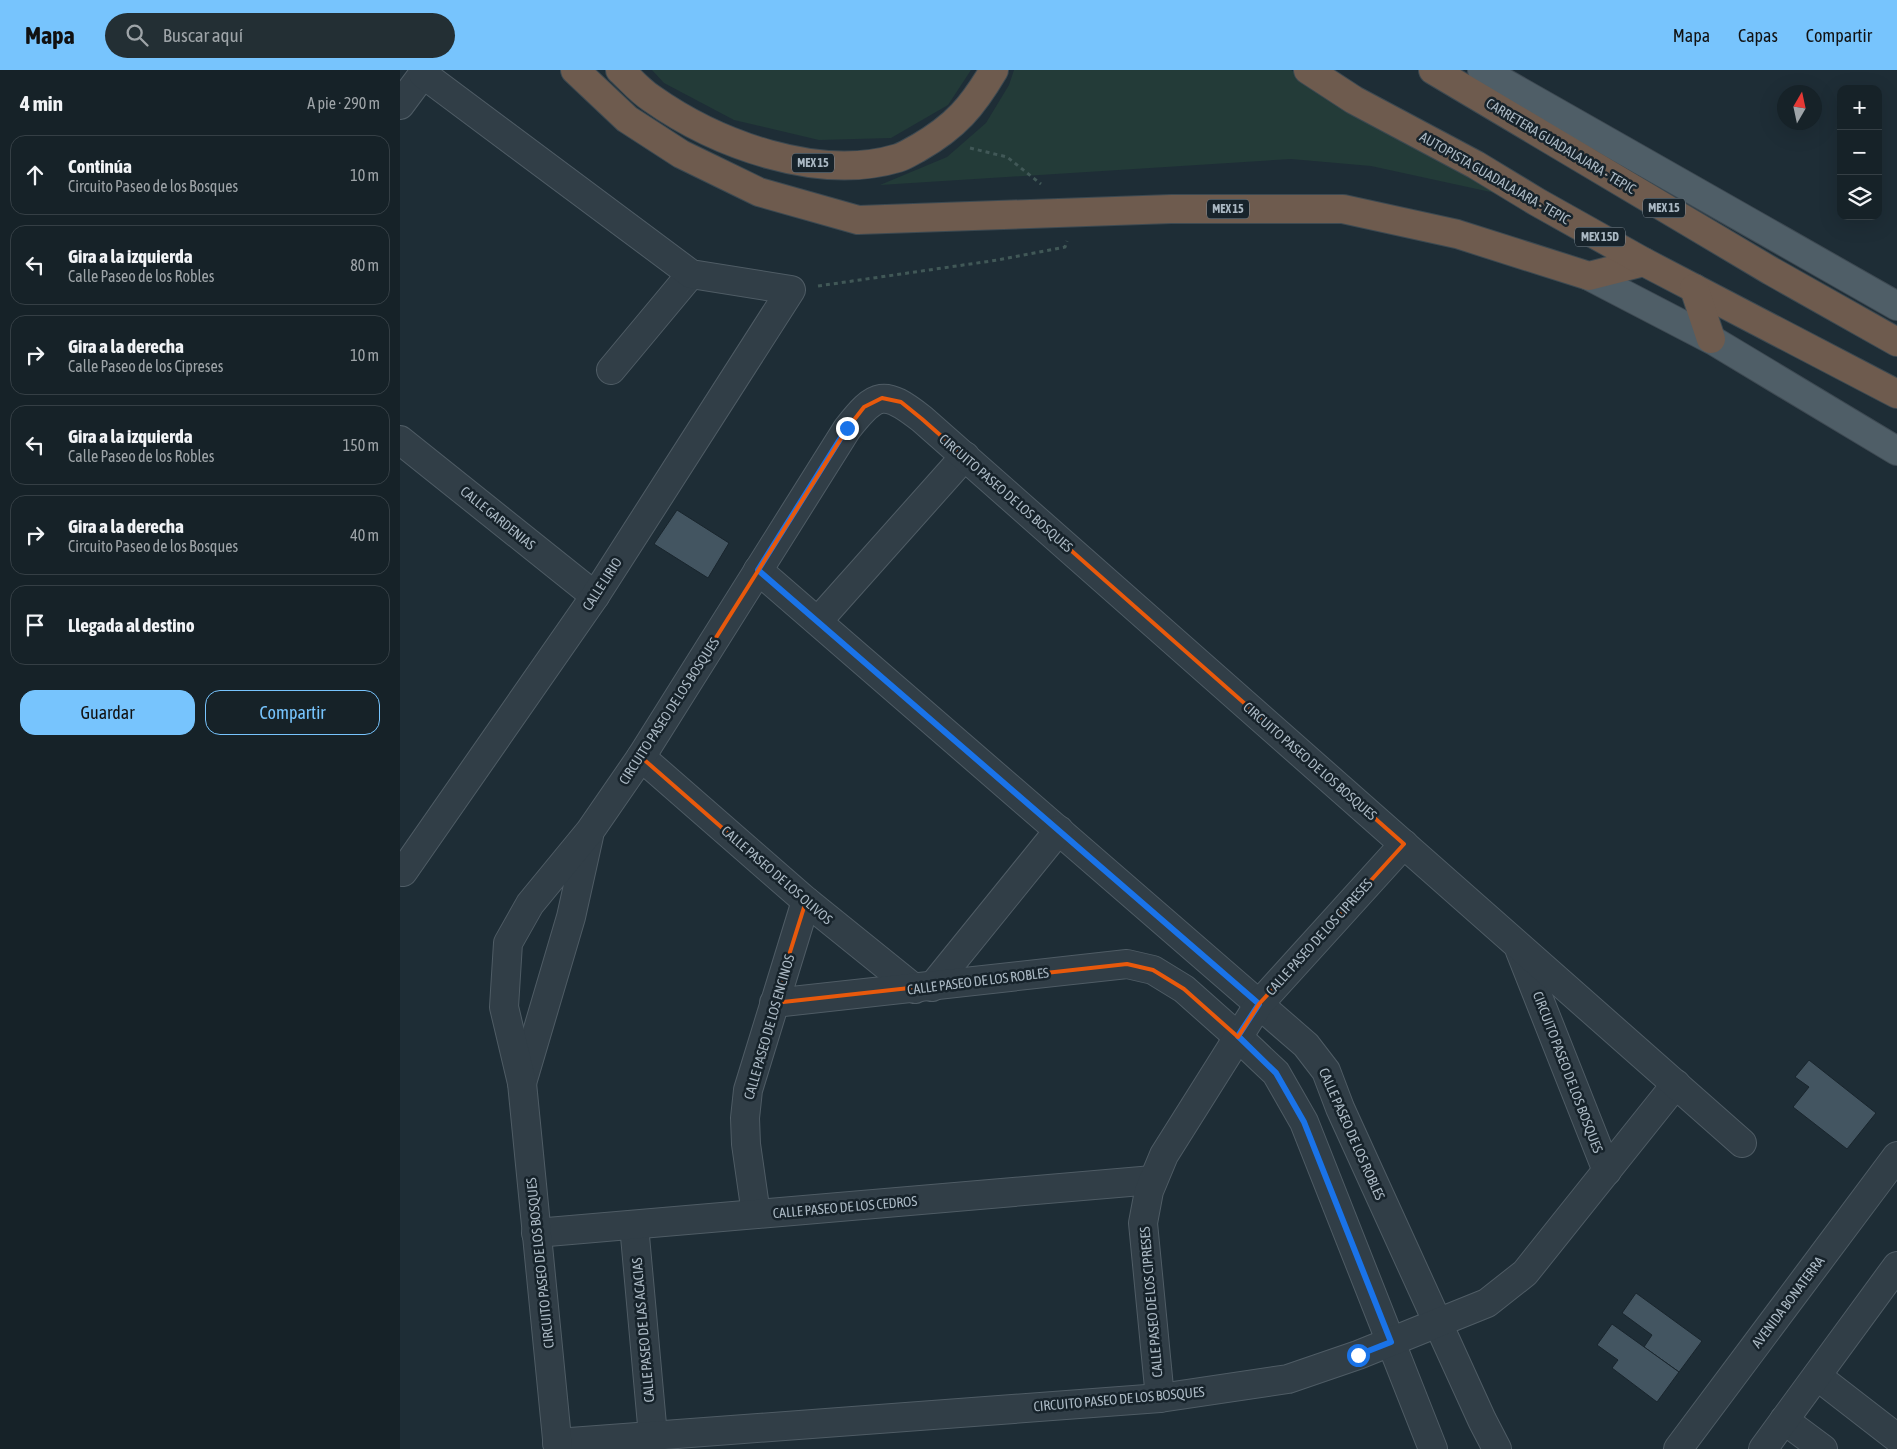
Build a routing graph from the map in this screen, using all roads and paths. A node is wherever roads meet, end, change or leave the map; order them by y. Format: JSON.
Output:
{"nodes":[{"id":1,"x":575,"y":70,"type":"edge"},
{"id":2,"x":620,"y":70,"type":"edge"},
{"id":3,"x":994,"y":70,"type":"edge"},
{"id":4,"x":1308,"y":70,"type":"edge"},
{"id":5,"x":1432,"y":70,"type":"edge"},
{"id":6,"x":1482,"y":70,"type":"edge"},
{"id":7,"x":423,"y":72,"type":"edge"},
{"id":8,"x":400,"y":105,"type":"edge"},
{"id":9,"x":933,"y":139,"type":"junction"},
{"id":10,"x":1043,"y":185,"type":"dead end"},
{"id":11,"x":1079,"y":213,"type":"junction"},
{"id":12,"x":1644,"y":262,"type":"junction"},
{"id":13,"x":691,"y":274,"type":"junction"},
{"id":14,"x":1589,"y":276,"type":"junction"},
{"id":15,"x":1694,"y":288,"type":"junction"},
{"id":16,"x":792,"y":290,"type":"junction"},
{"id":17,"x":1897,"y":306,"type":"edge"},
{"id":18,"x":1711,"y":339,"type":"junction"},
{"id":19,"x":1897,"y":342,"type":"edge"},
{"id":20,"x":611,"y":370,"type":"dead end"},
{"id":21,"x":1897,"y":394,"type":"edge"},
{"id":22,"x":400,"y":440,"type":"edge"},
{"id":23,"x":1897,"y":452,"type":"edge"},
{"id":24,"x":964,"y":456,"type":"junction"},
{"id":25,"x":758,"y":570,"type":"junction"},
{"id":26,"x":595,"y":596,"type":"junction"},
{"id":27,"x":818,"y":621,"type":"junction"},
{"id":28,"x":641,"y":757,"type":"junction"},
{"id":29,"x":1059,"y":830,"type":"junction"},
{"id":30,"x":590,"y":831,"type":"junction"},
{"id":31,"x":1404,"y":844,"type":"junction"},
{"id":32,"x":403,"y":872,"type":"dead end"},
{"id":33,"x":806,"y":901,"type":"junction"},
{"id":34,"x":1518,"y":946,"type":"junction"},
{"id":35,"x":923,"y":988,"type":"junction"},
{"id":36,"x":774,"y":1003,"type":"junction"},
{"id":37,"x":1259,"y":1004,"type":"junction"},
{"id":38,"x":1238,"y":1036,"type":"junction"},
{"id":39,"x":522,"y":1083,"type":"junction"},
{"id":40,"x":1676,"y":1084,"type":"junction"},
{"id":41,"x":1742,"y":1143,"type":"dead end"},
{"id":42,"x":1897,"y":1156,"type":"edge"},
{"id":43,"x":1607,"y":1171,"type":"junction"},
{"id":44,"x":1153,"y":1180,"type":"junction"},
{"id":45,"x":756,"y":1214,"type":"junction"},
{"id":46,"x":634,"y":1225,"type":"junction"},
{"id":47,"x":536,"y":1232,"type":"junction"},
{"id":48,"x":1897,"y":1266,"type":"edge"},
{"id":49,"x":1438,"y":1323,"type":"junction"},
{"id":50,"x":1391,"y":1342,"type":"junction"},
{"id":51,"x":1817,"y":1376,"type":"junction"},
{"id":52,"x":1160,"y":1398,"type":"junction"},
{"id":53,"x":1784,"y":1420,"type":"junction"},
{"id":54,"x":653,"y":1436,"type":"junction"},
{"id":55,"x":1897,"y":1438,"type":"edge"},
{"id":56,"x":557,"y":1446,"type":"edge"},
{"id":57,"x":1433,"y":1449,"type":"edge"},
{"id":58,"x":1497,"y":1449,"type":"edge"},
{"id":59,"x":1678,"y":1449,"type":"edge"},
{"id":60,"x":1763,"y":1449,"type":"edge"},
{"id":61,"x":1823,"y":1449,"type":"edge"}],
"edges":[{"from":1,"to":11,"type":"highway","number":"MEX 15"},
{"from":2,"to":9,"type":"highway","number":"MEX 15"},
{"from":3,"to":9,"type":"highway","number":"MEX 15"},
{"from":4,"to":12,"type":"highway","name":"AUTOPISTA GUADALAJARA - TEPIC","number":"MEX 15D"},
{"from":5,"to":19,"type":"highway","name":"CARRETERA GUADALAJARA - TEPIC","number":"MEX 15"},
{"from":6,"to":17,"type":"main road"},
{"from":7,"to":8,"type":"street"},
{"from":7,"to":13,"type":"street"},
{"from":9,"to":10,"type":"path"},
{"from":11,"to":14,"type":"highway","number":"MEX 15"},
{"from":11,"to":16,"type":"path"},
{"from":12,"to":14,"type":"highway"},
{"from":12,"to":15,"type":"highway","name":"AUTOPISTA GUADALAJARA - TEPIC","number":"MEX 15D"},
{"from":13,"to":16,"type":"street"},
{"from":13,"to":20,"type":"street"},
{"from":14,"to":18,"type":"main road","number":"MEX 15"},
{"from":15,"to":18,"type":"highway"},
{"from":15,"to":21,"type":"highway","name":"AUTOPISTA GUADALAJARA - TEPIC","number":"MEX 15D"},
{"from":16,"to":26,"type":"street","name":"CALLE LIRIO"},
{"from":18,"to":23,"type":"main road","number":"MEX 15"},
{"from":22,"to":26,"type":"street","name":"CALLE GARDENIAS"},
{"from":24,"to":25,"type":"street","name":"CIRCUITO PASEO DE LOS BOSQUES"},
{"from":24,"to":27,"type":"street"},
{"from":24,"to":31,"type":"street","name":"CIRCUITO PASEO DE LOS BOSQUES"},
{"from":25,"to":27,"type":"street","name":"CALLE PASEO DE LOS ROBLES"},
{"from":25,"to":28,"type":"street","name":"CIRCUITO PASEO DE LOS BOSQUES"},
{"from":26,"to":32,"type":"street","name":"CALLE LIRIO"},
{"from":27,"to":29,"type":"street","name":"CALLE PASEO DE LOS ROBLES"},
{"from":28,"to":30,"type":"street","name":"CIRCUITO PASEO DE LOS BOSQUES"},
{"from":28,"to":33,"type":"street","name":"CALLE PASEO DE LOS OLIVOS"},
{"from":29,"to":35,"type":"street"},
{"from":29,"to":37,"type":"street","name":"CALLE PASEO DE LOS ROBLES"},
{"from":30,"to":39,"type":"street","name":"CIRCUITO PASEO DE LOS BOSQUES"},
{"from":30,"to":39,"type":"street","name":"CIRCUITO PASEO DE LOS BOSQUES"},
{"from":31,"to":34,"type":"street","name":"CIRCUITO PASEO DE LOS BOSQUES"},
{"from":31,"to":37,"type":"street","name":"CALLE PASEO DE LOS CIPRESES"},
{"from":33,"to":35,"type":"street","name":"CALLE PASEO DE LOS OLIVOS"},
{"from":33,"to":36,"type":"street","name":"CALLE PASEO DE LOS ENCINOS"},
{"from":34,"to":40,"type":"street","name":"CIRCUITO PASEO DE LOS BOSQUES"},
{"from":34,"to":43,"type":"street","name":"CIRCUITO PASEO DE LOS BOSQUES"},
{"from":35,"to":36,"type":"street","name":"CALLE PASEO DE LOS ROBLES"},
{"from":35,"to":38,"type":"street","name":"CALLE PASEO DE LOS ROBLES"},
{"from":36,"to":45,"type":"street","name":"CALLE PASEO DE LOS ENCINOS"},
{"from":37,"to":38,"type":"street","name":"CALLE PASEO DE LOS CIPRESES"},
{"from":37,"to":49,"type":"street","name":"CALLE PASEO DE LOS ROBLES"},
{"from":38,"to":44,"type":"street","name":"CALLE PASEO DE LOS CIPRESES"},
{"from":38,"to":50,"type":"street","name":"CALLE PASEO DE LOS ROBLES"},
{"from":39,"to":47,"type":"street","name":"CIRCUITO PASEO DE LOS BOSQUES"},
{"from":40,"to":41,"type":"street","name":"CIRCUITO PASEO DE LOS BOSQUES"},
{"from":40,"to":43,"type":"street","name":"CIRCUITO PASEO DE LOS BOSQUES"},
{"from":42,"to":59,"type":"street","name":"AVENIDA BONATERRA"},
{"from":43,"to":49,"type":"street","name":"CIRCUITO PASEO DE LOS BOSQUES"},
{"from":44,"to":45,"type":"street","name":"CALLE PASEO DE LOS CEDROS"},
{"from":44,"to":52,"type":"street","name":"CALLE PASEO DE LOS CIPRESES"},
{"from":45,"to":46,"type":"street","name":"CALLE PASEO DE LOS CEDROS"},
{"from":46,"to":47,"type":"street","name":"CALLE PASEO DE LOS CEDROS"},
{"from":46,"to":54,"type":"street","name":"CALLE PASEO DE LAS ACACIAS"},
{"from":47,"to":56,"type":"street","name":"CIRCUITO PASEO DE LOS BOSQUES"},
{"from":48,"to":51,"type":"street"},
{"from":49,"to":50,"type":"street","name":"CIRCUITO PASEO DE LOS BOSQUES"},
{"from":49,"to":58,"type":"street","name":"CALLE PASEO DE LOS ROBLES"},
{"from":50,"to":52,"type":"street","name":"CIRCUITO PASEO DE LOS BOSQUES"},
{"from":50,"to":57,"type":"street","name":"CALLE PASEO DE LOS ROBLES"},
{"from":51,"to":53,"type":"street"},
{"from":51,"to":55,"type":"street"},
{"from":52,"to":54,"type":"street","name":"CIRCUITO PASEO DE LOS BOSQUES"},
{"from":53,"to":60,"type":"street"},
{"from":53,"to":61,"type":"street"},
{"from":54,"to":56,"type":"street","name":"CIRCUITO PASEO DE LOS BOSQUES"}]}
